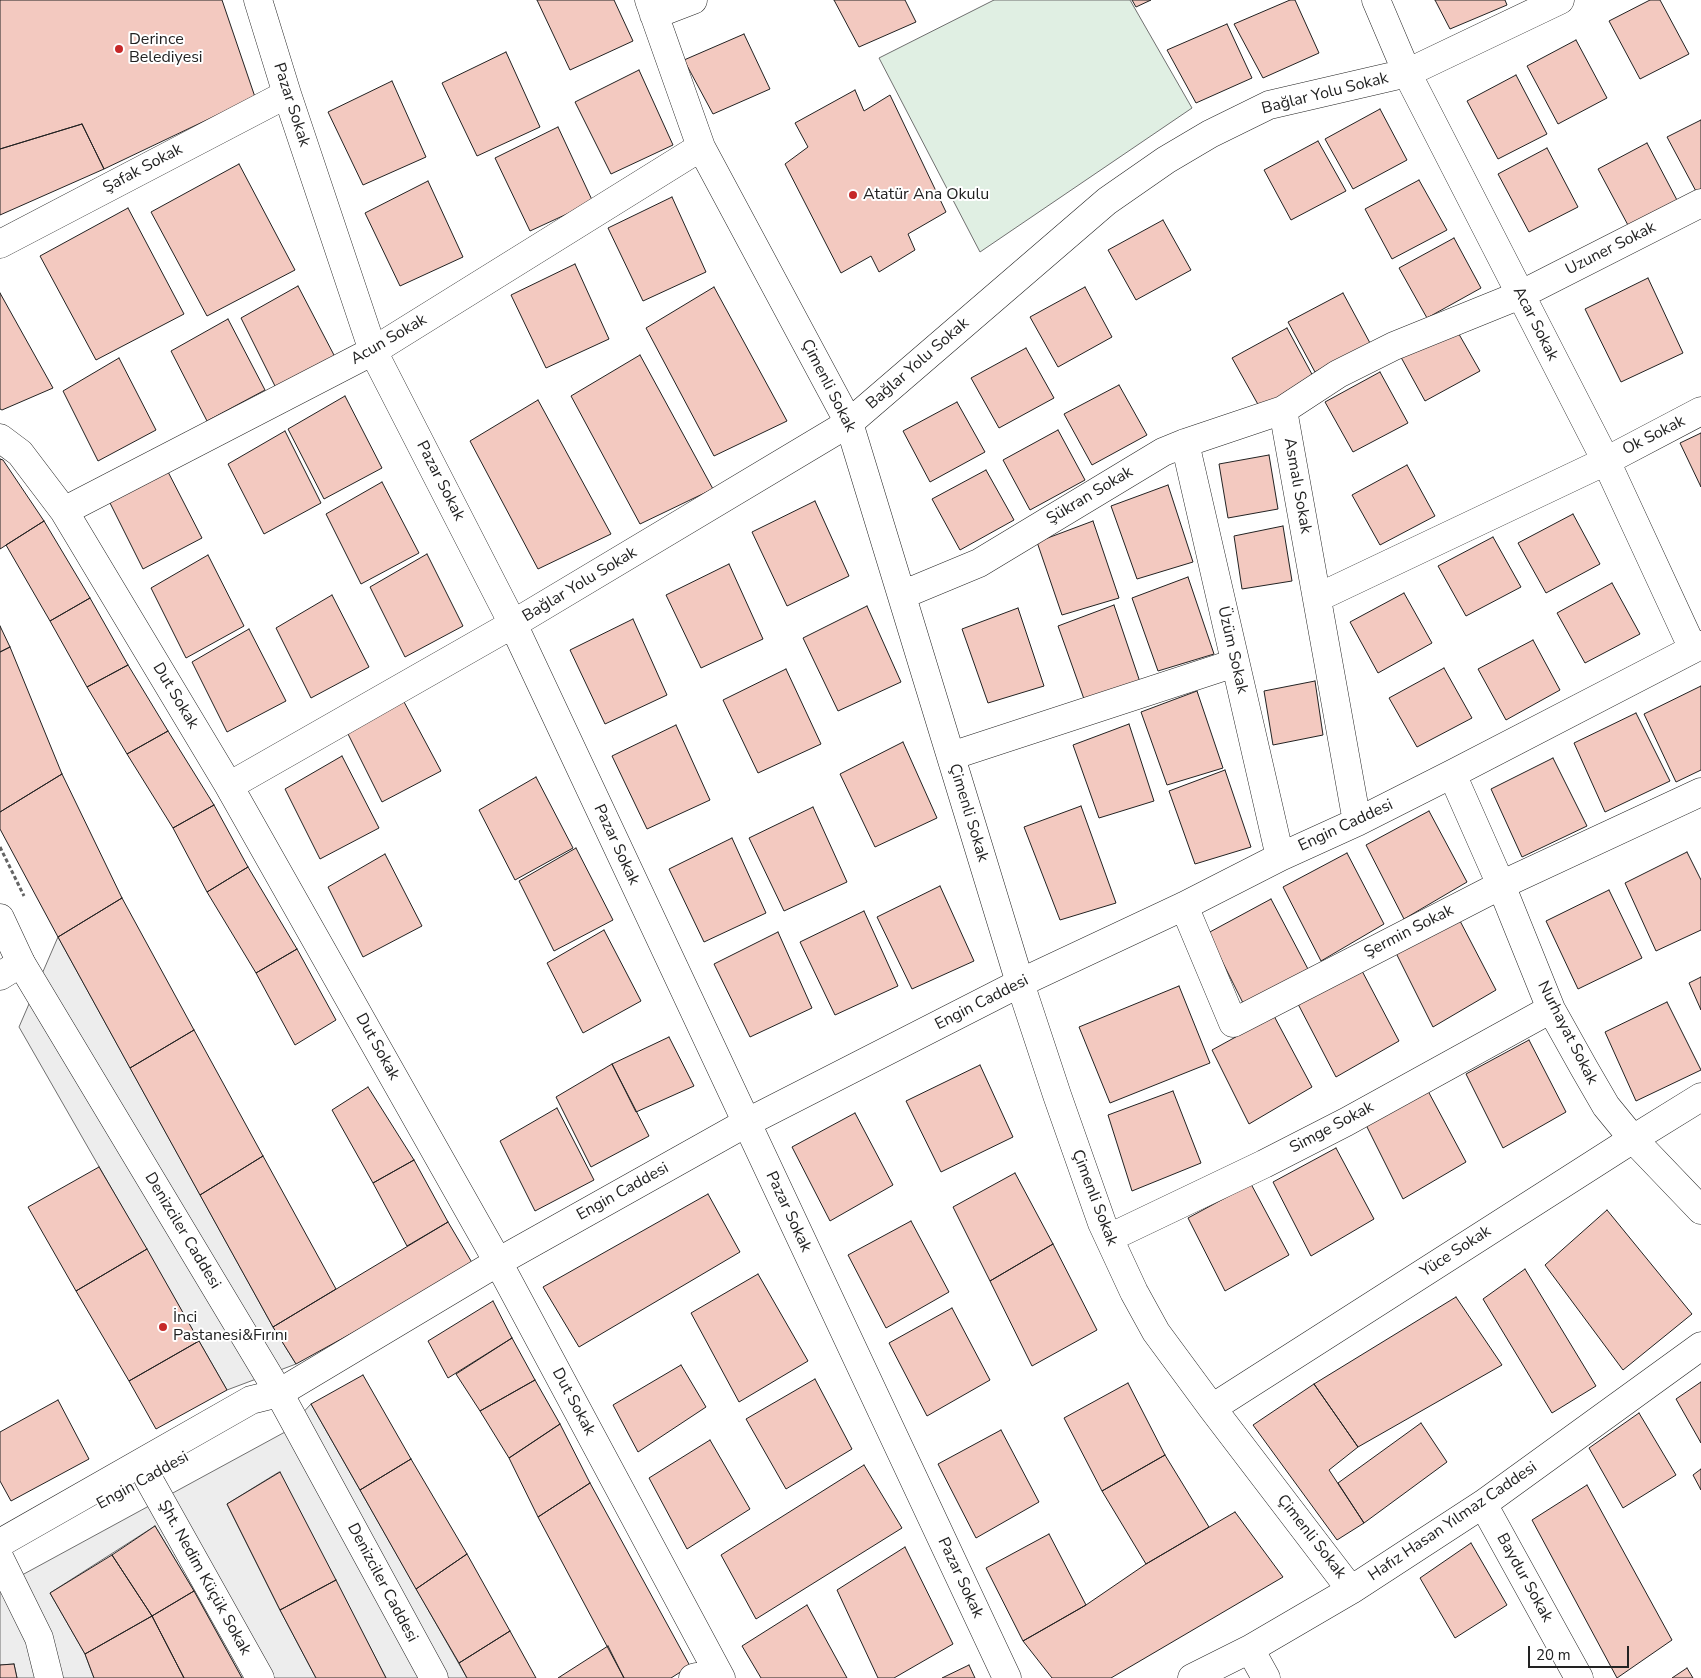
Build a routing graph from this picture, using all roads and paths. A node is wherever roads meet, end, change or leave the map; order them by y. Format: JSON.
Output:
{"nodes":[{"id":1,"x":258,"y":0,"type":"edge"},
{"id":2,"x":693,"y":0,"type":"edge"},
{"id":3,"x":1376,"y":0,"type":"edge"},
{"id":4,"x":1560,"y":0,"type":"edge"},
{"id":5,"x":652,"y":7,"type":"edge"},
{"id":6,"x":1407,"y":73,"type":"junction"},
{"id":7,"x":287,"y":94,"type":"junction"},
{"id":8,"x":701,"y":147,"type":"junction"},
{"id":9,"x":1701,"y":203,"type":"edge"},
{"id":10,"x":0,"y":244,"type":"edge"},
{"id":11,"x":1520,"y":295,"type":"junction"},
{"id":12,"x":374,"y":351,"type":"junction"},
{"id":13,"x":1283,"y":410,"type":"junction"},
{"id":14,"x":1701,"y":411,"type":"edge"},
{"id":15,"x":849,"y":423,"type":"junction"},
{"id":16,"x":0,"y":438,"type":"edge"},
{"id":17,"x":1184,"y":443,"type":"junction"},
{"id":18,"x":1606,"y":460,"type":"junction"},
{"id":19,"x":64,"y":511,"type":"junction"},
{"id":20,"x":902,"y":595,"type":"junction"},
{"id":21,"x":1317,"y":598,"type":"junction"},
{"id":22,"x":514,"y":624,"type":"junction"},
{"id":23,"x":1697,"y":647,"type":"edge"},
{"id":24,"x":1235,"y":663,"type":"junction"},
{"id":25,"x":951,"y":756,"type":"junction"},
{"id":26,"x":1452,"y":774,"type":"junction"},
{"id":27,"x":229,"y":786,"type":"junction"},
{"id":28,"x":1701,"y":792,"type":"edge"},
{"id":29,"x":1358,"y":822,"type":"junction"},
{"id":30,"x":1280,"y":858,"type":"junction"},
{"id":31,"x":1501,"y":885,"type":"junction"},
{"id":32,"x":1184,"y":906,"type":"junction"},
{"id":33,"x":0,"y":920,"type":"edge"},
{"id":34,"x":10,"y":969,"type":"edge"},
{"id":35,"x":1020,"y":983,"type":"junction"},
{"id":36,"x":1551,"y":1009,"type":"junction"},
{"id":37,"x":1701,"y":1097,"type":"edge"},
{"id":38,"x":746,"y":1123,"type":"junction"},
{"id":39,"x":1633,"y":1139,"type":"junction"},
{"id":40,"x":1701,"y":1210,"type":"edge"},
{"id":41,"x":1109,"y":1238,"type":"junction"},
{"id":42,"x":498,"y":1262,"type":"junction"},
{"id":43,"x":1701,"y":1346,"type":"edge"},
{"id":44,"x":279,"y":1393,"type":"junction"},
{"id":45,"x":1212,"y":1408,"type":"junction"},
{"id":46,"x":148,"y":1478,"type":"junction"},
{"id":47,"x":1483,"y":1504,"type":"junction"},
{"id":48,"x":0,"y":1556,"type":"edge"},
{"id":49,"x":1352,"y":1590,"type":"junction"},
{"id":50,"x":1250,"y":1649,"type":"junction"},
{"id":51,"x":49,"y":1678,"type":"edge"},
{"id":52,"x":260,"y":1678,"type":"edge"},
{"id":53,"x":434,"y":1678,"type":"edge"},
{"id":54,"x":693,"y":1678,"type":"edge"},
{"id":55,"x":713,"y":1678,"type":"edge"},
{"id":56,"x":722,"y":1678,"type":"edge"},
{"id":57,"x":1007,"y":1678,"type":"edge"},
{"id":58,"x":1192,"y":1678,"type":"edge"},
{"id":59,"x":1266,"y":1678,"type":"edge"},
{"id":60,"x":1579,"y":1678,"type":"edge"}],
"edges":[{"from":1,"to":7,"type":"street","name":"Pazar Sokak"},
{"from":2,"to":5,"type":"street"},
{"from":3,"to":6,"type":"street","name":"Acar Sokak"},
{"from":4,"to":6,"type":"street","name":"Bağlar Yolu Sokak"},
{"from":5,"to":8,"type":"street","name":"Çimenli Sokak"},
{"from":6,"to":11,"type":"street","name":"Acar Sokak"},
{"from":6,"to":15,"type":"street","name":"Bağlar Yolu Sokak"},
{"from":7,"to":10,"type":"street","name":"Şafak Sokak"},
{"from":7,"to":12,"type":"street","name":"Pazar Sokak"},
{"from":8,"to":12,"type":"street","name":"Acun Sokak"},
{"from":8,"to":15,"type":"street","name":"Çimenli Sokak"},
{"from":9,"to":11,"type":"street","name":"Uzuner Sokak"},
{"from":11,"to":13,"type":"street"},
{"from":11,"to":18,"type":"street","name":"Acar Sokak"},
{"from":12,"to":19,"type":"street","name":"Acun Sokak"},
{"from":12,"to":22,"type":"street","name":"Pazar Sokak"},
{"from":13,"to":17,"type":"street","name":"Şükran Sokak"},
{"from":13,"to":21,"type":"street","name":"Asmalı Sokak"},
{"from":14,"to":18,"type":"street","name":"Ok Sokak"},
{"from":15,"to":20,"type":"street","name":"Çimenli Sokak"},
{"from":15,"to":22,"type":"street","name":"Bağlar Yolu Sokak"},
{"from":16,"to":19,"type":"street","name":"Dut Sokak"},
{"from":17,"to":20,"type":"street","name":"Şükran Sokak"},
{"from":17,"to":24,"type":"street","name":"Üzüm Sokak"},
{"from":18,"to":21,"type":"street","name":"Ok Sokak"},
{"from":18,"to":23,"type":"street","name":"Acar Sokak"},
{"from":19,"to":27,"type":"street","name":"Dut Sokak"},
{"from":20,"to":25,"type":"street","name":"Çimenli Sokak"},
{"from":21,"to":29,"type":"street","name":"Asmalı Sokak"},
{"from":22,"to":27,"type":"street","name":"Bağlar Yolu Sokak"},
{"from":22,"to":38,"type":"street","name":"Pazar Sokak"},
{"from":23,"to":26,"type":"street","name":"Engin Caddesi"},
{"from":24,"to":25,"type":"street"},
{"from":24,"to":30,"type":"street","name":"Üzüm Sokak"},
{"from":25,"to":35,"type":"street","name":"Çimenli Sokak"},
{"from":26,"to":29,"type":"street","name":"Engin Caddesi"},
{"from":26,"to":31,"type":"street","name":"Nurhayat Sokak"},
{"from":27,"to":42,"type":"street","name":"Dut Sokak"},
{"from":28,"to":31,"type":"street","name":"Şermin Sokak"},
{"from":29,"to":30,"type":"street","name":"Engin Caddesi"},
{"from":30,"to":32,"type":"street","name":"Engin Caddesi"},
{"from":31,"to":32,"type":"street","name":"Şermin Sokak"},
{"from":31,"to":36,"type":"street","name":"Nurhayat Sokak"},
{"from":32,"to":35,"type":"street","name":"Engin Caddesi"},
{"from":33,"to":34,"type":"street","name":"Denizciler Caddesi"},
{"from":34,"to":44,"type":"street","name":"Denizciler Caddesi"},
{"from":35,"to":38,"type":"street","name":"Engin Caddesi"},
{"from":35,"to":41,"type":"street","name":"Çimenli Sokak"},
{"from":36,"to":39,"type":"street","name":"Nurhayat Sokak"},
{"from":36,"to":41,"type":"street","name":"Simge Sokak"},
{"from":37,"to":39,"type":"street","name":"Yüce Sokak"},
{"from":38,"to":42,"type":"street","name":"Engin Caddesi"},
{"from":38,"to":57,"type":"street","name":"Pazar Sokak"},
{"from":39,"to":40,"type":"street","name":"Nurhayat Sokak"},
{"from":39,"to":45,"type":"street","name":"Yüce Sokak"},
{"from":41,"to":45,"type":"street","name":"Çimenli Sokak"},
{"from":42,"to":44,"type":"street","name":"Engin Caddesi"},
{"from":42,"to":56,"type":"street","name":"Dut Sokak"},
{"from":43,"to":47,"type":"street","name":"Hafız Hasan Yılmaz Caddesi"},
{"from":44,"to":46,"type":"street","name":"Engin Caddesi"},
{"from":44,"to":48,"type":"street","name":"Engin Caddesi"},
{"from":44,"to":53,"type":"street","name":"Denizciler Caddesi"},
{"from":45,"to":49,"type":"street","name":"Çimenli Sokak"},
{"from":46,"to":48,"type":"street","name":"Engin Caddesi"},
{"from":46,"to":52,"type":"street","name":"Şht. Nedim Küçük Sokak"},
{"from":47,"to":49,"type":"street","name":"Hafız Hasan Yılmaz Caddesi"},
{"from":47,"to":60,"type":"street","name":"Baydur Sokak"},
{"from":48,"to":51,"type":"street"},
{"from":49,"to":50,"type":"street","name":"Hafız Hasan Yılmaz Caddesi"},
{"from":50,"to":58,"type":"street","name":"Hafız Hasan Yılmaz Caddesi"},
{"from":50,"to":59,"type":"street"},
{"from":54,"to":55,"type":"street"}]}
